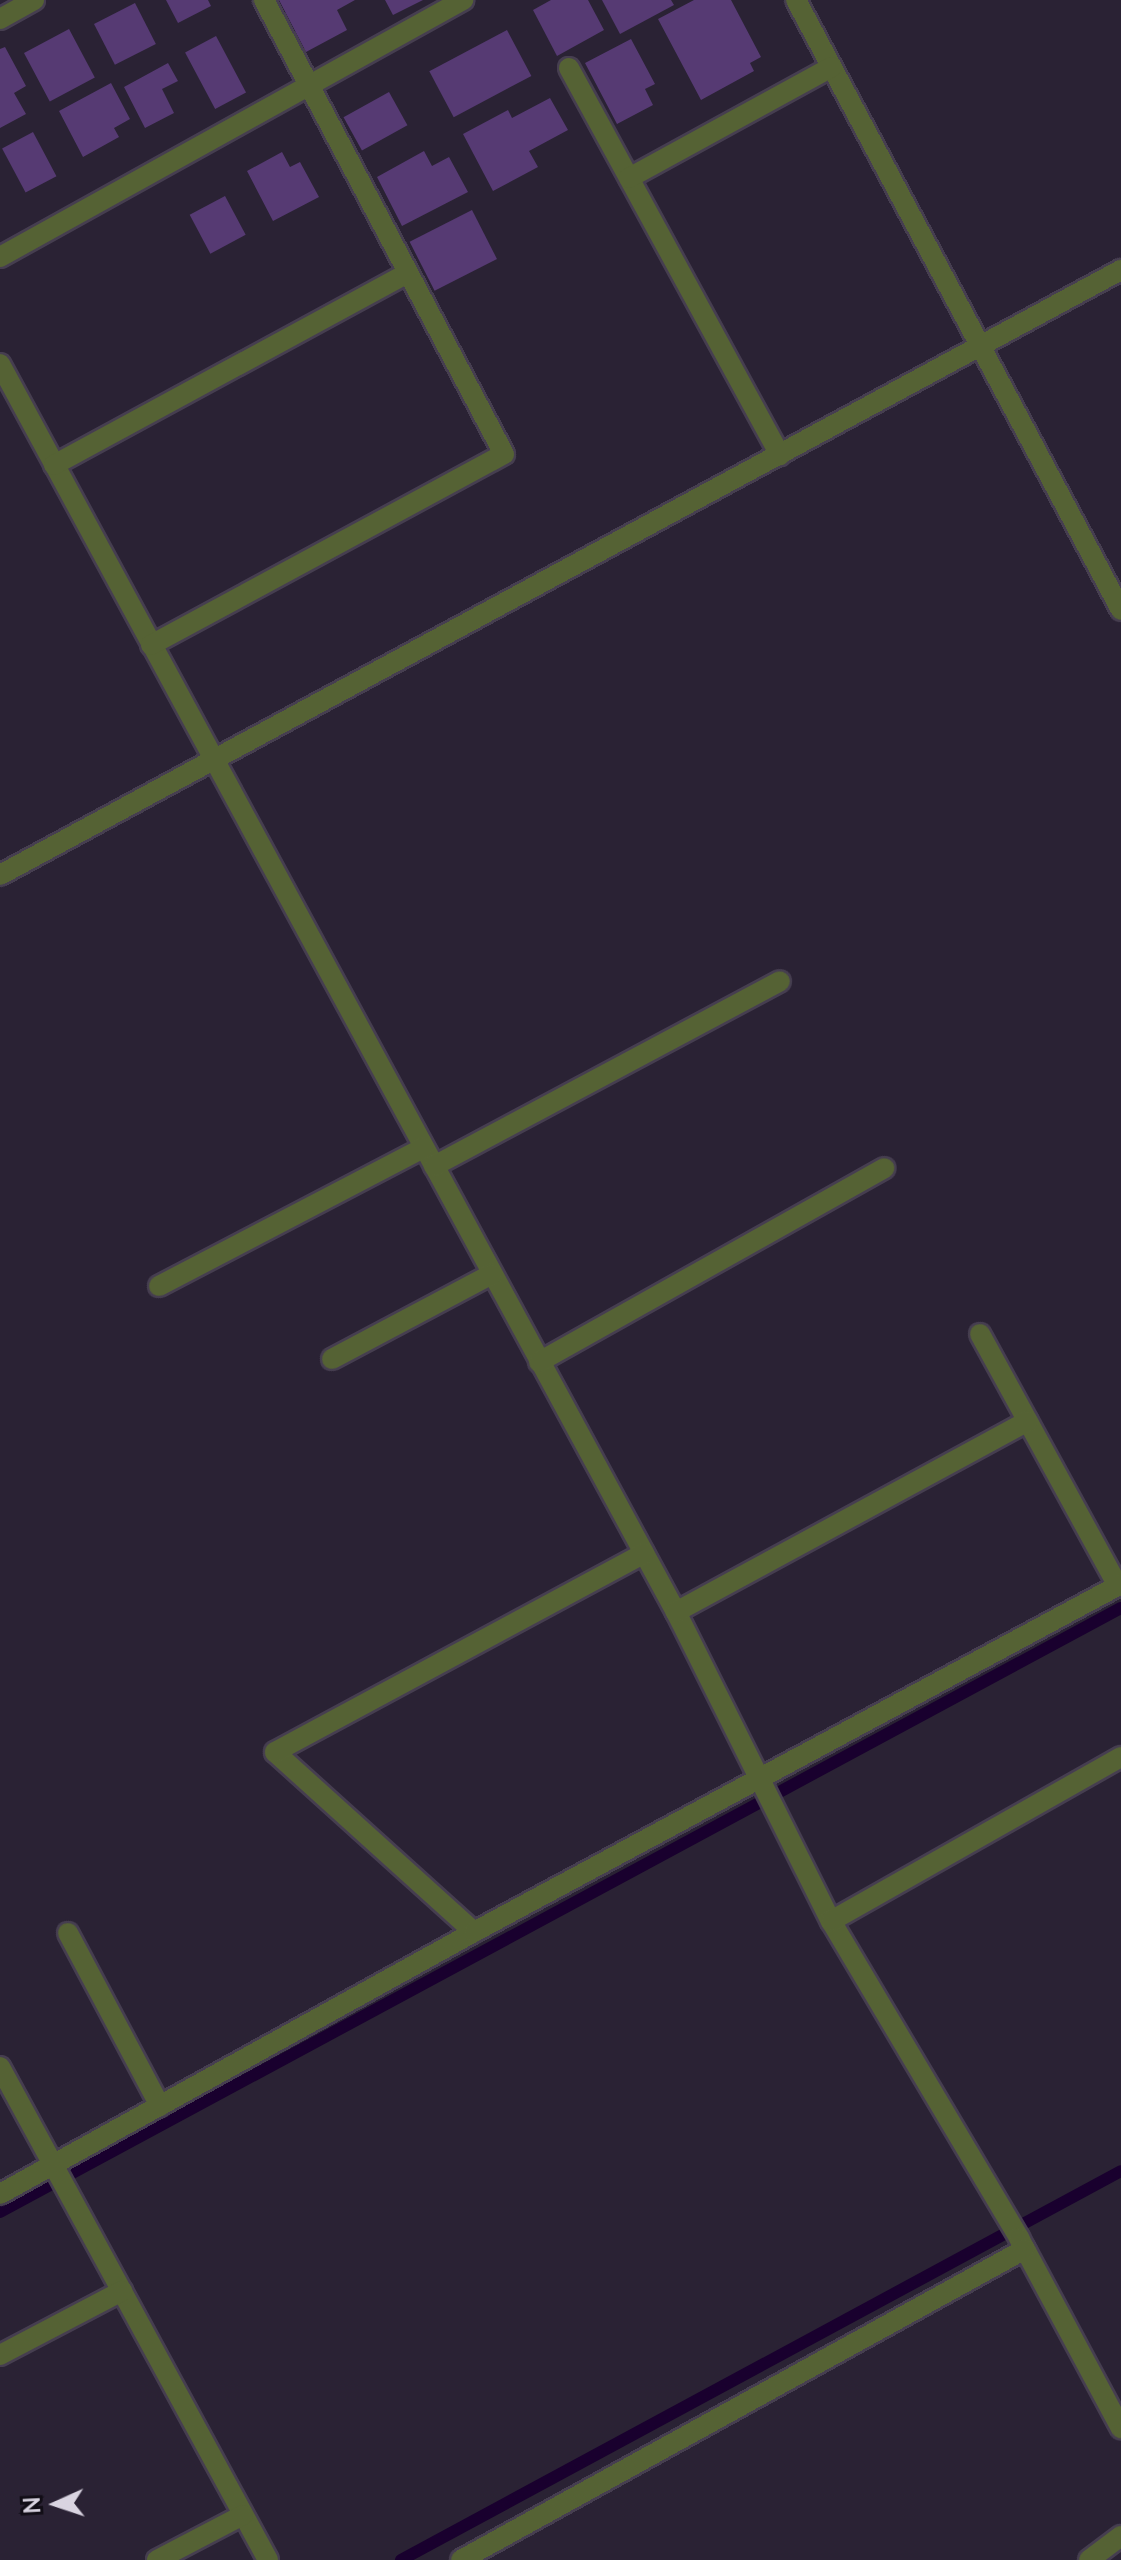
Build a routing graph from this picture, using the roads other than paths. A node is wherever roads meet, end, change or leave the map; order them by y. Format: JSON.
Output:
{"nodes":[{"id":1,"x":34,"y":0,"type":"edge"},
{"id":2,"x":264,"y":0,"type":"edge"},
{"id":3,"x":463,"y":0,"type":"edge"},
{"id":4,"x":796,"y":0,"type":"edge"},
{"id":5,"x":0,"y":19,"type":"edge"},
{"id":6,"x":832,"y":67,"type":"junction"},
{"id":7,"x":569,"y":68,"type":"dead end"},
{"id":8,"x":310,"y":86,"type":"junction"},
{"id":9,"x":629,"y":178,"type":"junction"},
{"id":10,"x":0,"y":257,"type":"edge"},
{"id":11,"x":1121,"y":270,"type":"edge"},
{"id":12,"x":408,"y":273,"type":"junction"},
{"id":13,"x":980,"y":348,"type":"junction"},
{"id":14,"x":0,"y":364,"type":"edge"},
{"id":15,"x":780,"y":455,"type":"junction"},
{"id":16,"x":54,"y":465,"type":"junction"},
{"id":17,"x":1121,"y":610,"type":"edge"},
{"id":18,"x":151,"y":645,"type":"junction"},
{"id":19,"x":213,"y":760,"type":"junction"},
{"id":20,"x":0,"y":875,"type":"edge"},
{"id":21,"x":780,"y":981,"type":"dead end"},
{"id":22,"x":423,"y":1148,"type":"junction"},
{"id":23,"x":434,"y":1166,"type":"junction"},
{"id":24,"x":884,"y":1168,"type":"dead end"},
{"id":25,"x":492,"y":1274,"type":"junction"},
{"id":26,"x":159,"y":1286,"type":"dead end"},
{"id":27,"x":980,"y":1334,"type":"dead end"},
{"id":28,"x":332,"y":1359,"type":"dead end"},
{"id":29,"x":539,"y":1362,"type":"junction"},
{"id":30,"x":1028,"y":1421,"type":"junction"},
{"id":31,"x":644,"y":1553,"type":"junction"},
{"id":32,"x":1120,"y":1585,"type":"edge"},
{"id":33,"x":676,"y":1612,"type":"junction"},
{"id":34,"x":1121,"y":1757,"type":"edge"},
{"id":35,"x":765,"y":1794,"type":"junction"},
{"id":36,"x":831,"y":1921,"type":"junction"},
{"id":37,"x":474,"y":1932,"type":"junction"},
{"id":38,"x":68,"y":1933,"type":"dead end"},
{"id":39,"x":0,"y":2067,"type":"edge"},
{"id":40,"x":160,"y":2106,"type":"junction"},
{"id":41,"x":57,"y":2174,"type":"junction"},
{"id":42,"x":0,"y":2194,"type":"edge"},
{"id":43,"x":1022,"y":2244,"type":"junction"},
{"id":44,"x":122,"y":2291,"type":"junction"},
{"id":45,"x":0,"y":2355,"type":"edge"},
{"id":46,"x":1121,"y":2428,"type":"edge"},
{"id":47,"x":243,"y":2515,"type":"junction"},
{"id":48,"x":1121,"y":2536,"type":"edge"},
{"id":49,"x":157,"y":2560,"type":"edge"},
{"id":50,"x":268,"y":2560,"type":"edge"},
{"id":51,"x":461,"y":2560,"type":"edge"},
{"id":52,"x":1089,"y":2560,"type":"edge"}],
"edges":[{"from":1,"to":5,"type":"street"},
{"from":2,"to":8,"type":"street"},
{"from":3,"to":8,"type":"street"},
{"from":4,"to":6,"type":"street"},
{"from":6,"to":9,"type":"street"},
{"from":6,"to":13,"type":"street"},
{"from":7,"to":9,"type":"street"},
{"from":8,"to":10,"type":"street"},
{"from":8,"to":12,"type":"street"},
{"from":9,"to":15,"type":"street"},
{"from":11,"to":13,"type":"street"},
{"from":12,"to":16,"type":"street"},
{"from":12,"to":18,"type":"street"},
{"from":13,"to":15,"type":"street"},
{"from":13,"to":17,"type":"street"},
{"from":14,"to":16,"type":"street"},
{"from":15,"to":19,"type":"street"},
{"from":16,"to":18,"type":"street"},
{"from":18,"to":19,"type":"street"},
{"from":19,"to":20,"type":"street"},
{"from":19,"to":22,"type":"street"},
{"from":21,"to":23,"type":"street"},
{"from":22,"to":23,"type":"street"},
{"from":22,"to":26,"type":"street"},
{"from":23,"to":25,"type":"street"},
{"from":24,"to":29,"type":"street"},
{"from":25,"to":28,"type":"street"},
{"from":25,"to":29,"type":"street"},
{"from":27,"to":30,"type":"street"},
{"from":29,"to":31,"type":"street"},
{"from":30,"to":32,"type":"street"},
{"from":30,"to":33,"type":"street"},
{"from":31,"to":33,"type":"street"},
{"from":31,"to":37,"type":"street"},
{"from":32,"to":35,"type":"street"},
{"from":33,"to":35,"type":"street"},
{"from":34,"to":36,"type":"street"},
{"from":35,"to":36,"type":"street"},
{"from":35,"to":37,"type":"street"},
{"from":36,"to":43,"type":"street"},
{"from":37,"to":40,"type":"street"},
{"from":38,"to":40,"type":"street"},
{"from":39,"to":41,"type":"street"},
{"from":40,"to":41,"type":"street"},
{"from":41,"to":42,"type":"street"},
{"from":41,"to":44,"type":"street"},
{"from":43,"to":46,"type":"street"},
{"from":43,"to":51,"type":"street"},
{"from":44,"to":45,"type":"street"},
{"from":44,"to":47,"type":"street"},
{"from":47,"to":49,"type":"street"},
{"from":47,"to":50,"type":"street"},
{"from":48,"to":52,"type":"street"}]}
